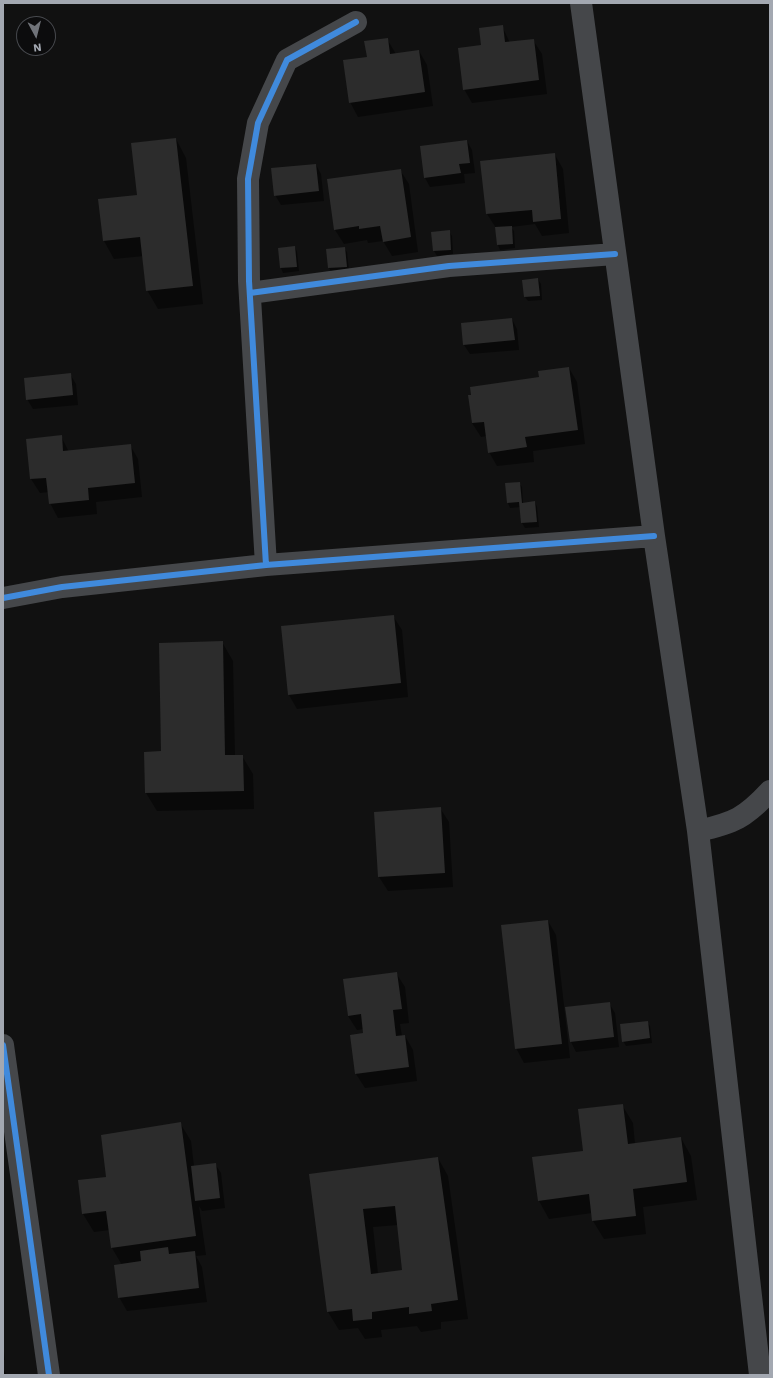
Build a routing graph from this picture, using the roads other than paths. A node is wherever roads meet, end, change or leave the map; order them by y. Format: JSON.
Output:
{"nodes":[{"id":1,"x":582,"y":3,"type":"edge"},
{"id":2,"x":356,"y":22,"type":"dead end"},
{"id":3,"x":615,"y":254,"type":"junction"},
{"id":4,"x":250,"y":293,"type":"junction"},
{"id":5,"x":654,"y":536,"type":"junction"},
{"id":6,"x":266,"y":564,"type":"junction"},
{"id":7,"x":3,"y":598,"type":"edge"},
{"id":8,"x":770,"y":791,"type":"edge"},
{"id":9,"x":698,"y":831,"type":"junction"},
{"id":10,"x":3,"y":1045,"type":"edge"},
{"id":11,"x":49,"y":1375,"type":"edge"},
{"id":12,"x":760,"y":1375,"type":"edge"}],
"edges":[{"from":1,"to":3,"type":"street"},
{"from":2,"to":4,"type":"street"},
{"from":3,"to":4,"type":"street"},
{"from":3,"to":5,"type":"street"},
{"from":4,"to":6,"type":"street"},
{"from":5,"to":6,"type":"street"},
{"from":5,"to":9,"type":"street"},
{"from":6,"to":7,"type":"street"},
{"from":8,"to":9,"type":"street"},
{"from":9,"to":12,"type":"street"},
{"from":10,"to":11,"type":"street"}]}
